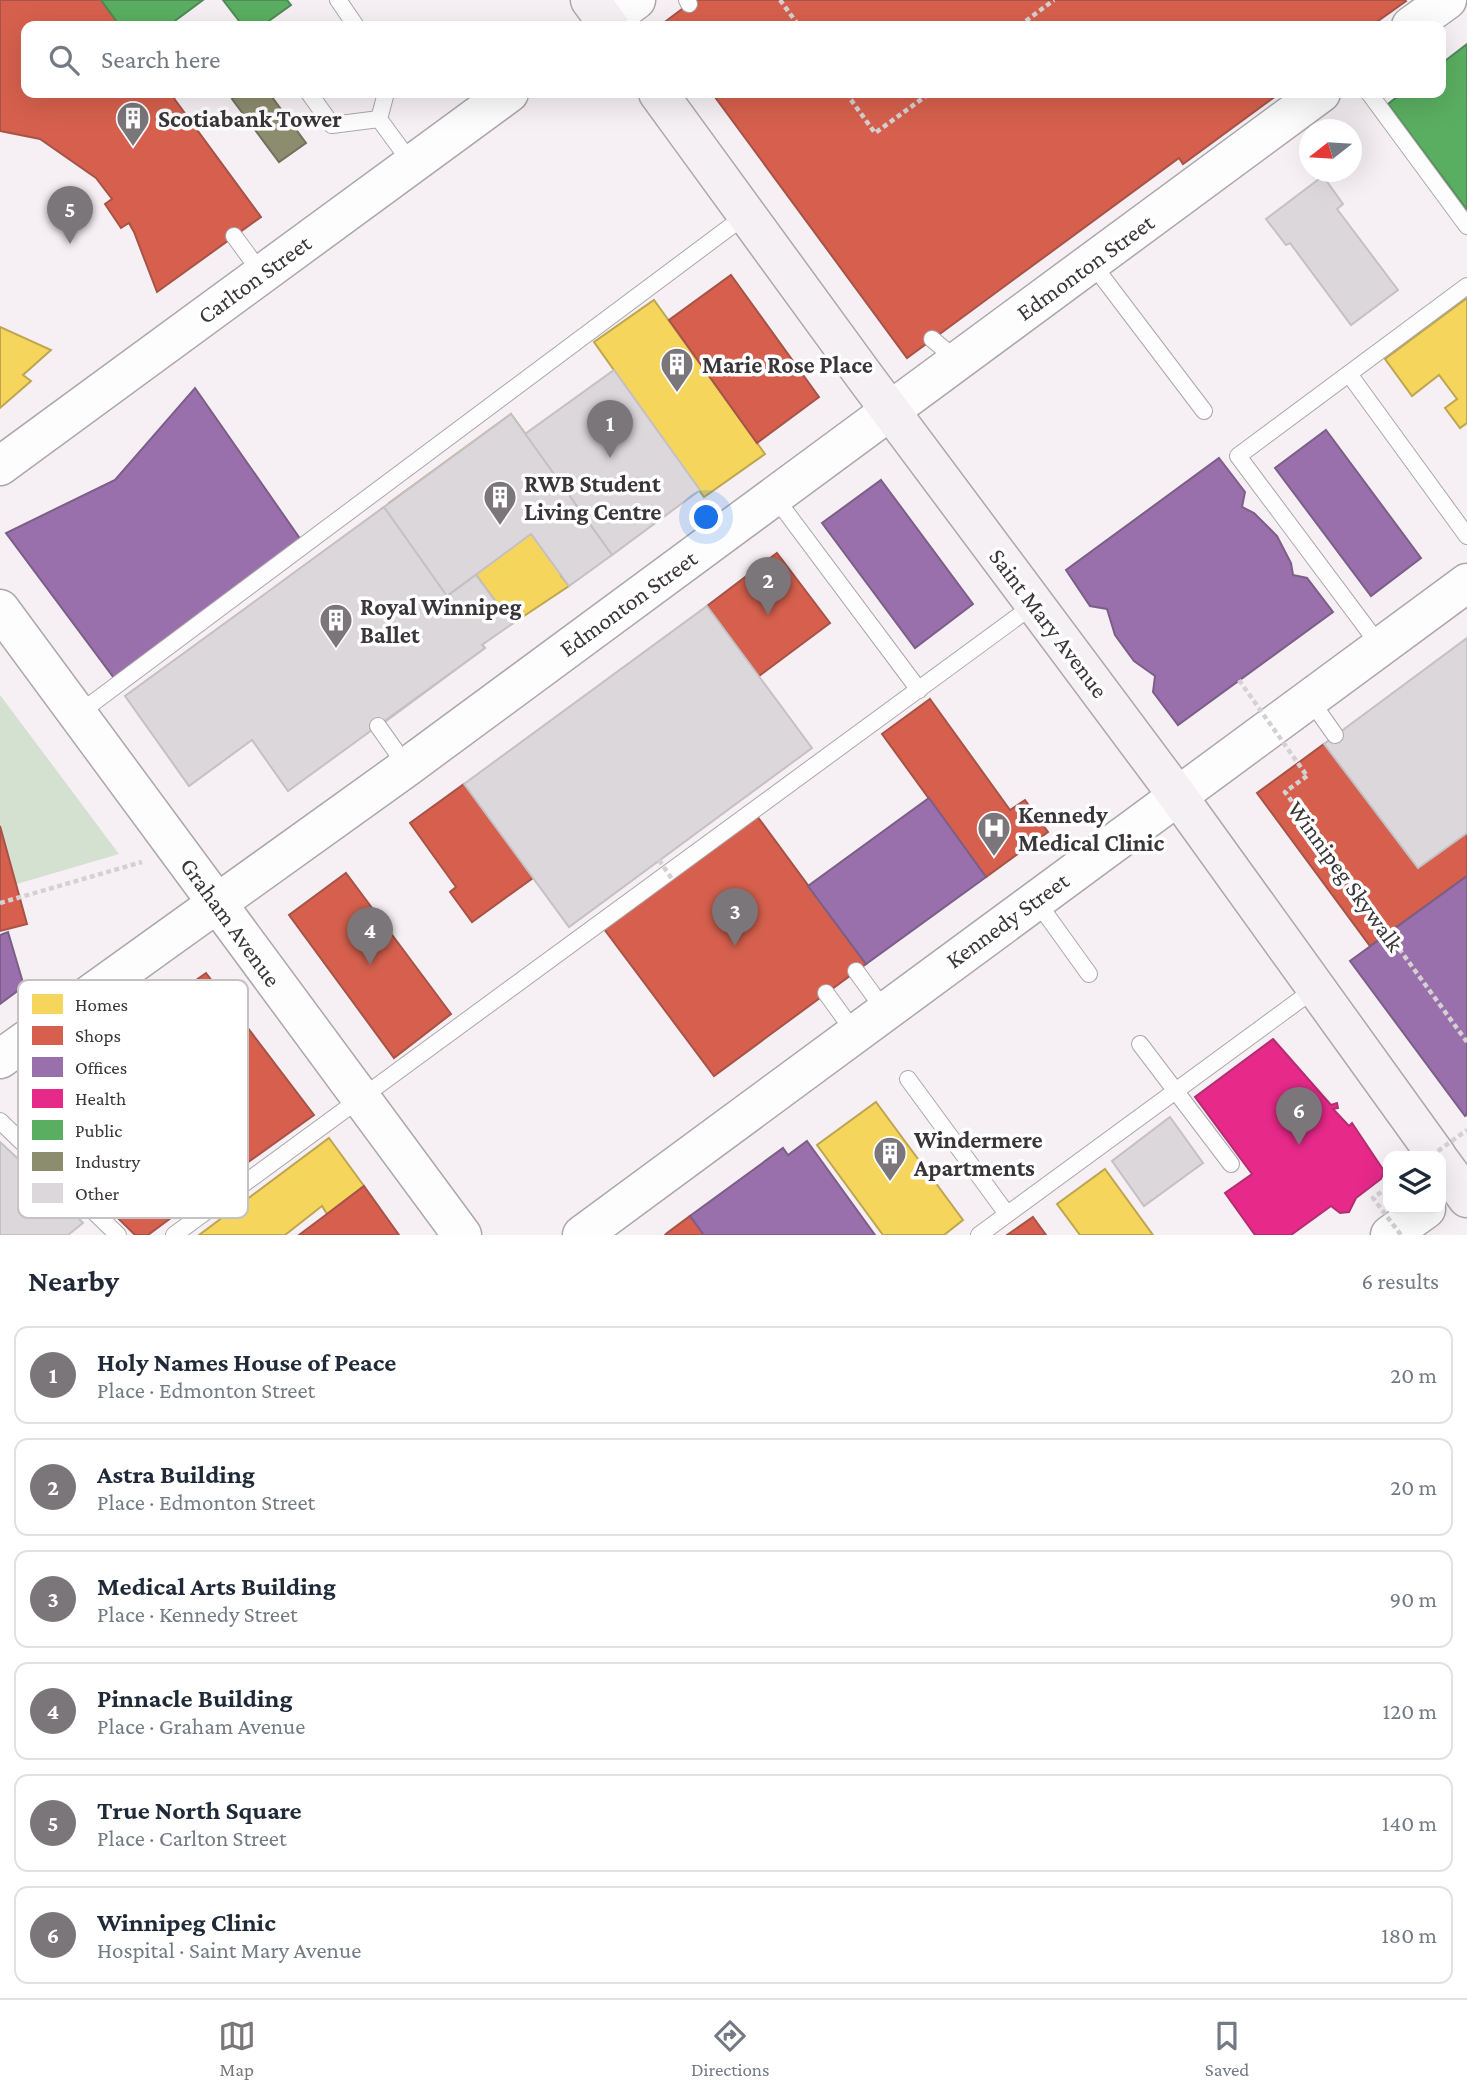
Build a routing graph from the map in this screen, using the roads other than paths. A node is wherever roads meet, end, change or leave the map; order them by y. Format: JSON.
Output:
{"nodes":[{"id":1,"x":338,"y":0,"type":"edge"},
{"id":2,"x":636,"y":0,"type":"edge"},
{"id":3,"x":1447,"y":0,"type":"edge"},
{"id":4,"x":601,"y":19,"type":"edge"},
{"id":5,"x":353,"y":21,"type":"edge"},
{"id":6,"x":1418,"y":21,"type":"edge"},
{"id":7,"x":313,"y":98,"type":"edge"},
{"id":8,"x":385,"y":98,"type":"edge"},
{"id":9,"x":502,"y":98,"type":"edge"},
{"id":10,"x":662,"y":98,"type":"edge"},
{"id":11,"x":1314,"y":98,"type":"edge"},
{"id":12,"x":1373,"y":98,"type":"edge"},
{"id":13,"x":379,"y":119,"type":"junction"},
{"id":14,"x":412,"y":164,"type":"junction"},
{"id":15,"x":747,"y":214,"type":"junction"},
{"id":16,"x":1467,"y":226,"type":"edge"},
{"id":17,"x":234,"y":236,"type":"dead end"},
{"id":18,"x":1091,"y":262,"type":"junction"},
{"id":19,"x":262,"y":274,"type":"junction"},
{"id":20,"x":1467,"y":286,"type":"edge"},
{"id":21,"x":1349,"y":373,"type":"junction"},
{"id":22,"x":890,"y":410,"type":"junction"},
{"id":23,"x":1203,"y":411,"type":"dead end"},
{"id":24,"x":0,"y":466,"type":"edge"},
{"id":25,"x":774,"y":496,"type":"junction"},
{"id":26,"x":1467,"y":536,"type":"edge"},
{"id":27,"x":1467,"y":583,"type":"edge"},
{"id":28,"x":1035,"y":604,"type":"junction"},
{"id":29,"x":0,"y":608,"type":"edge"},
{"id":30,"x":1380,"y":646,"type":"junction"},
{"id":31,"x":919,"y":690,"type":"junction"},
{"id":32,"x":1309,"y":698,"type":"junction"},
{"id":33,"x":78,"y":714,"type":"junction"},
{"id":34,"x":378,"y":726,"type":"dead end"},
{"id":35,"x":1335,"y":736,"type":"dead end"},
{"id":36,"x":407,"y":767,"type":"junction"},
{"id":37,"x":1177,"y":795,"type":"junction"},
{"id":38,"x":1035,"y":900,"type":"junction"},
{"id":39,"x":217,"y":902,"type":"junction"},
{"id":40,"x":856,"y":971,"type":"dead end"},
{"id":41,"x":1089,"y":974,"type":"dead end"},
{"id":42,"x":109,"y":980,"type":"edge"},
{"id":43,"x":1316,"y":988,"type":"junction"},
{"id":44,"x":825,"y":993,"type":"dead end"},
{"id":45,"x":885,"y":1010,"type":"junction"},
{"id":46,"x":855,"y":1033,"type":"junction"},
{"id":47,"x":1140,"y":1044,"type":"dead end"},
{"id":48,"x":18,"y":1046,"type":"edge"},
{"id":49,"x":0,"y":1059,"type":"edge"},
{"id":50,"x":908,"y":1079,"type":"dead end"},
{"id":51,"x":1177,"y":1090,"type":"junction"},
{"id":52,"x":362,"y":1099,"type":"junction"},
{"id":53,"x":0,"y":1121,"type":"edge"},
{"id":54,"x":18,"y":1138,"type":"edge"},
{"id":55,"x":1231,"y":1164,"type":"dead end"},
{"id":56,"x":1452,"y":1179,"type":"edge"},
{"id":57,"x":248,"y":1181,"type":"edge"},
{"id":58,"x":1007,"y":1214,"type":"junction"},
{"id":59,"x":1419,"y":1214,"type":"edge"},
{"id":60,"x":100,"y":1218,"type":"edge"},
{"id":61,"x":198,"y":1218,"type":"edge"},
{"id":62,"x":118,"y":1235,"type":"edge"},
{"id":63,"x":174,"y":1235,"type":"edge"},
{"id":64,"x":462,"y":1235,"type":"edge"},
{"id":65,"x":582,"y":1235,"type":"edge"},
{"id":66,"x":979,"y":1235,"type":"edge"},
{"id":67,"x":1390,"y":1235,"type":"edge"}],
"edges":[{"from":1,"to":5,"type":"lane"},
{"from":2,"to":4,"type":"street"},
{"from":3,"to":6,"type":"street"},
{"from":7,"to":13,"type":"lane"},
{"from":8,"to":13,"type":"lane"},
{"from":9,"to":14,"type":"street","name":"Carlton Street"},
{"from":10,"to":15,"type":"main road","name":"Saint Mary Avenue"},
{"from":11,"to":18,"type":"street","name":"Edmonton Street"},
{"from":12,"to":16,"type":"lane"},
{"from":13,"to":14,"type":"lane"},
{"from":14,"to":19,"type":"street","name":"Carlton Street"},
{"from":15,"to":22,"type":"main road","name":"Saint Mary Avenue"},
{"from":15,"to":33,"type":"lane"},
{"from":17,"to":19,"type":"lane"},
{"from":18,"to":22,"type":"street","name":"Edmonton Street"},
{"from":18,"to":23,"type":"lane"},
{"from":19,"to":24,"type":"street","name":"Carlton Street"},
{"from":20,"to":21,"type":"lane"},
{"from":21,"to":26,"type":"lane"},
{"from":21,"to":30,"type":"lane"},
{"from":22,"to":25,"type":"street","name":"Edmonton Street"},
{"from":22,"to":28,"type":"main road","name":"Saint Mary Avenue"},
{"from":25,"to":31,"type":"lane"},
{"from":25,"to":36,"type":"street","name":"Edmonton Street"},
{"from":27,"to":30,"type":"street","name":"Kennedy Street"},
{"from":28,"to":31,"type":"lane"},
{"from":28,"to":37,"type":"main road","name":"Saint Mary Avenue"},
{"from":29,"to":33,"type":"street","name":"Graham Avenue"},
{"from":30,"to":32,"type":"street","name":"Kennedy Street"},
{"from":31,"to":52,"type":"lane"},
{"from":32,"to":35,"type":"lane"},
{"from":32,"to":37,"type":"street","name":"Kennedy Street"},
{"from":33,"to":39,"type":"street","name":"Graham Avenue"},
{"from":34,"to":36,"type":"lane"},
{"from":36,"to":39,"type":"street","name":"Edmonton Street"},
{"from":37,"to":38,"type":"street","name":"Kennedy Street"},
{"from":37,"to":43,"type":"main road","name":"Saint Mary Avenue"},
{"from":38,"to":41,"type":"lane"},
{"from":38,"to":45,"type":"street","name":"Kennedy Street"},
{"from":39,"to":42,"type":"street","name":"Edmonton Street"},
{"from":39,"to":52,"type":"street","name":"Graham Avenue"},
{"from":40,"to":45,"type":"lane"},
{"from":43,"to":51,"type":"lane"},
{"from":43,"to":56,"type":"main road","name":"Saint Mary Avenue"},
{"from":44,"to":46,"type":"lane"},
{"from":45,"to":46,"type":"street","name":"Kennedy Street"},
{"from":46,"to":65,"type":"street","name":"Kennedy Street"},
{"from":47,"to":51,"type":"lane"},
{"from":48,"to":49,"type":"street","name":"Edmonton Street"},
{"from":50,"to":58,"type":"lane"},
{"from":51,"to":55,"type":"lane"},
{"from":51,"to":58,"type":"lane"},
{"from":52,"to":57,"type":"lane"},
{"from":52,"to":64,"type":"street","name":"Graham Avenue"},
{"from":53,"to":54,"type":"lane"},
{"from":58,"to":66,"type":"lane"},
{"from":59,"to":67,"type":"street"},
{"from":60,"to":62,"type":"lane"},
{"from":61,"to":63,"type":"lane"}]}
